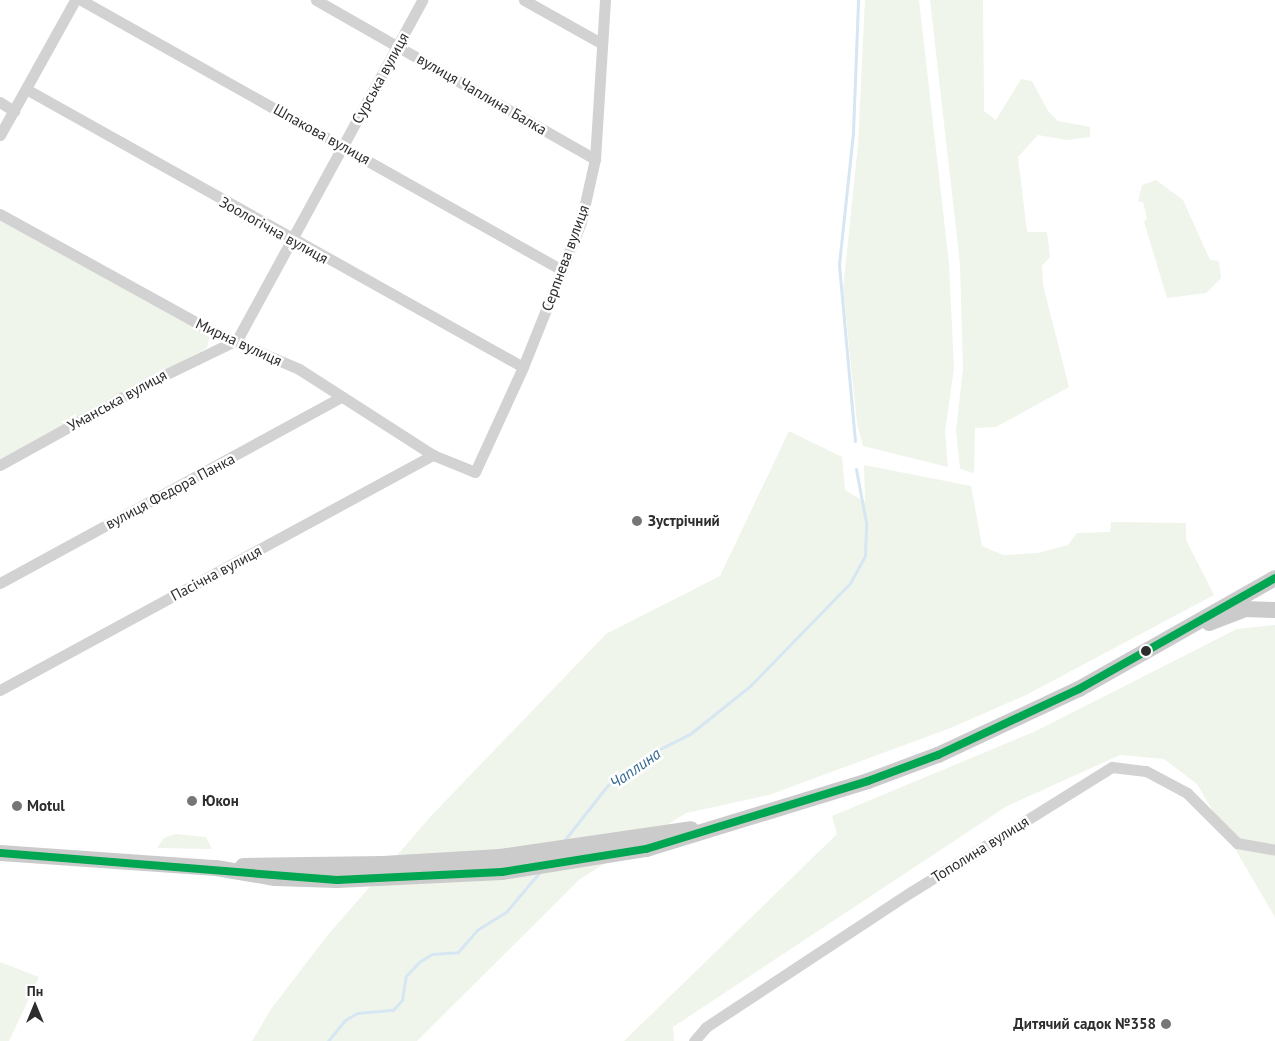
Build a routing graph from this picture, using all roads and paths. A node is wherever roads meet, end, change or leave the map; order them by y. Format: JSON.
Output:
{"nodes":[{"id":1,"x":75,"y":0,"type":"edge"},
{"id":2,"x":81,"y":0,"type":"edge"},
{"id":3,"x":316,"y":0,"type":"edge"},
{"id":4,"x":422,"y":0,"type":"edge"},
{"id":5,"x":524,"y":0,"type":"edge"},
{"id":6,"x":605,"y":0,"type":"edge"},
{"id":7,"x":602,"y":43,"type":"junction"},
{"id":8,"x":397,"y":46,"type":"junction"},
{"id":9,"x":26,"y":89,"type":"junction"},
{"id":10,"x":0,"y":102,"type":"edge"},
{"id":11,"x":14,"y":111,"type":"junction"},
{"id":12,"x":0,"y":135,"type":"edge"},
{"id":13,"x":343,"y":145,"type":"junction"},
{"id":14,"x":595,"y":159,"type":"junction"},
{"id":15,"x":0,"y":214,"type":"edge"},
{"id":16,"x":290,"y":240,"type":"junction"},
{"id":17,"x":562,"y":270,"type":"junction"},
{"id":18,"x":237,"y":340,"type":"junction"},
{"id":19,"x":523,"y":367,"type":"junction"},
{"id":20,"x":339,"y":398,"type":"junction"},
{"id":21,"x":433,"y":456,"type":"junction"},
{"id":22,"x":0,"y":465,"type":"edge"},
{"id":23,"x":475,"y":472,"type":"joint"},
{"id":24,"x":1275,"y":578,"type":"edge"},
{"id":25,"x":0,"y":583,"type":"edge"},
{"id":26,"x":1275,"y":610,"type":"edge"},
{"id":27,"x":1165,"y":642,"type":"junction"},
{"id":28,"x":0,"y":690,"type":"edge"},
{"id":29,"x":1275,"y":850,"type":"edge"},
{"id":30,"x":0,"y":854,"type":"edge"},
{"id":31,"x":694,"y":1041,"type":"edge"}],
"edges":[{"from":1,"to":9,"type":"street"},
{"from":2,"to":13,"type":"street","name":"Шпакова вулиця"},
{"from":3,"to":8,"type":"street","name":"вулиця Чаплина Балка"},
{"from":4,"to":8,"type":"street","name":"Сурська вулиця"},
{"from":5,"to":7,"type":"street"},
{"from":6,"to":7,"type":"street","name":"Серпнева вулиця"},
{"from":7,"to":14,"type":"street","name":"Серпнева вулиця"},
{"from":8,"to":13,"type":"street","name":"Сурська вулиця"},
{"from":8,"to":14,"type":"street","name":"вулиця Чаплина Балка"},
{"from":9,"to":11,"type":"street"},
{"from":9,"to":16,"type":"street","name":"Зоологічна вулиця"},
{"from":10,"to":11,"type":"street"},
{"from":11,"to":12,"type":"street"},
{"from":13,"to":16,"type":"street","name":"Сурська вулиця"},
{"from":13,"to":17,"type":"street","name":"Шпакова вулиця"},
{"from":14,"to":17,"type":"street","name":"Серпнева вулиця"},
{"from":15,"to":18,"type":"street","name":"Мирна вулиця"},
{"from":16,"to":18,"type":"street","name":"Сурська вулиця"},
{"from":16,"to":19,"type":"street","name":"Зоологічна вулиця"},
{"from":17,"to":19,"type":"street","name":"Серпнева вулиця"},
{"from":18,"to":20,"type":"street","name":"Мирна вулиця"},
{"from":18,"to":22,"type":"street","name":"Уманська вулиця"},
{"from":19,"to":23,"type":"street","name":"Серпнева вулиця"},
{"from":20,"to":21,"type":"street","name":"Мирна вулиця"},
{"from":20,"to":25,"type":"street","name":"вулиця Федора Панка"},
{"from":21,"to":23,"type":"street","name":"Мирна вулиця"},
{"from":21,"to":28,"type":"street","name":"Пасічна вулиця"},
{"from":24,"to":27,"type":"main road"},
{"from":26,"to":27,"type":"main road"},
{"from":27,"to":30,"type":"main road"},
{"from":29,"to":31,"type":"street","name":"Тополина вулиця"}]}
